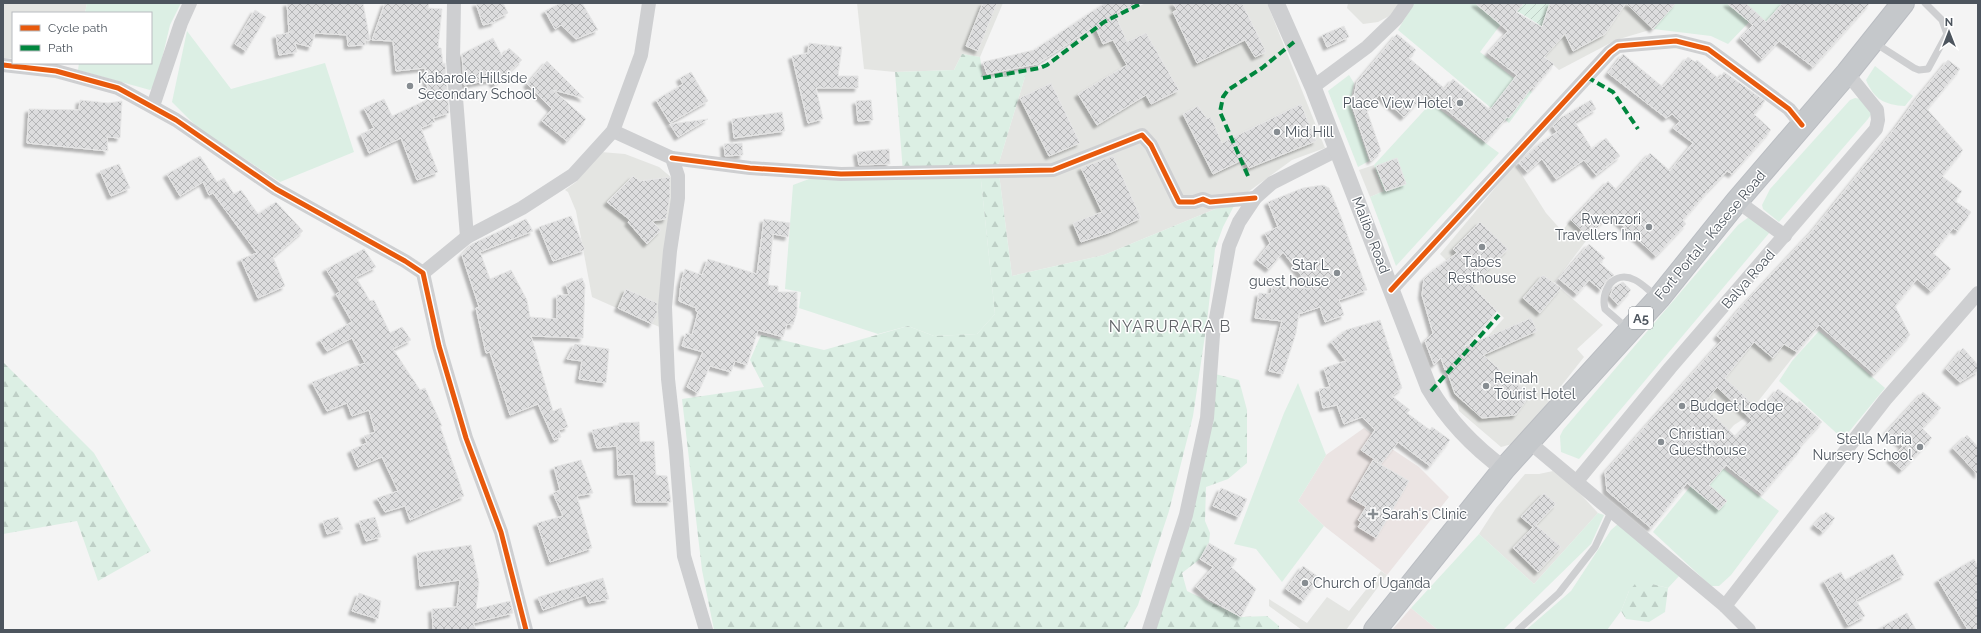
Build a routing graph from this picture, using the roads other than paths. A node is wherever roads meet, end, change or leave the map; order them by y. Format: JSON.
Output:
{"nodes":[{"id":1,"x":190,"y":3,"type":"edge"},
{"id":2,"x":454,"y":3,"type":"edge"},
{"id":3,"x":649,"y":3,"type":"edge"},
{"id":4,"x":1276,"y":3,"type":"edge"},
{"id":5,"x":1407,"y":3,"type":"edge"},
{"id":6,"x":1903,"y":3,"type":"edge"},
{"id":7,"x":1925,"y":3,"type":"edge"},
{"id":8,"x":1872,"y":41,"type":"junction"},
{"id":9,"x":3,"y":65,"type":"edge"},
{"id":10,"x":1847,"y":73,"type":"junction"},
{"id":11,"x":1313,"y":87,"type":"junction"},
{"id":12,"x":153,"y":106,"type":"junction"},
{"id":13,"x":1802,"y":125,"type":"junction"},
{"id":14,"x":613,"y":130,"type":"junction"},
{"id":15,"x":1337,"y":150,"type":"junction"},
{"id":16,"x":672,"y":158,"type":"junction"},
{"id":17,"x":1255,"y":198,"type":"junction"},
{"id":18,"x":1737,"y":200,"type":"junction"},
{"id":19,"x":1785,"y":236,"type":"junction"},
{"id":20,"x":467,"y":237,"type":"junction"},
{"id":21,"x":423,"y":274,"type":"junction"},
{"id":22,"x":1391,"y":290,"type":"junction"},
{"id":23,"x":1978,"y":293,"type":"edge"},
{"id":24,"x":1659,"y":298,"type":"junction"},
{"id":25,"x":1630,"y":330,"type":"junction"},
{"id":26,"x":1529,"y":442,"type":"junction"},
{"id":27,"x":1504,"y":469,"type":"junction"},
{"id":28,"x":1577,"y":481,"type":"junction"},
{"id":29,"x":1612,"y":510,"type":"junction"},
{"id":30,"x":1725,"y":606,"type":"junction"},
{"id":31,"x":526,"y":630,"type":"edge"},
{"id":32,"x":706,"y":630,"type":"edge"},
{"id":33,"x":1149,"y":630,"type":"edge"},
{"id":34,"x":1375,"y":630,"type":"edge"},
{"id":35,"x":1518,"y":630,"type":"edge"},
{"id":36,"x":1749,"y":630,"type":"edge"}],
"edges":[{"from":1,"to":12,"type":"street"},
{"from":2,"to":20,"type":"street"},
{"from":3,"to":14,"type":"street"},
{"from":4,"to":11,"type":"street","name":"Malibo Road"},
{"from":5,"to":11,"type":"street"},
{"from":6,"to":8,"type":"highway","name":"Fort Portal - Kasese Road","number":"A5"},
{"from":7,"to":8,"type":"lane"},
{"from":8,"to":10,"type":"highway","name":"Fort Portal - Kasese Road","number":"A5"},
{"from":9,"to":12,"type":"street"},
{"from":10,"to":13,"type":"highway","name":"Fort Portal - Kasese Road","number":"A5"},
{"from":10,"to":19,"type":"street","name":"Balya Road"},
{"from":11,"to":15,"type":"street","name":"Malibo Road"},
{"from":12,"to":21,"type":"street"},
{"from":13,"to":18,"type":"highway","name":"Fort Portal - Kasese Road","number":"A5"},
{"from":13,"to":22,"type":"street"},
{"from":14,"to":16,"type":"street"},
{"from":14,"to":20,"type":"street"},
{"from":15,"to":17,"type":"street"},
{"from":15,"to":22,"type":"street","name":"Malibo Road"},
{"from":16,"to":17,"type":"street"},
{"from":16,"to":32,"type":"street"},
{"from":17,"to":33,"type":"street"},
{"from":18,"to":19,"type":"street"},
{"from":18,"to":24,"type":"highway","name":"Fort Portal - Kasese Road","number":"A5"},
{"from":19,"to":28,"type":"street","name":"Balya Road"},
{"from":20,"to":21,"type":"street"},
{"from":21,"to":31,"type":"street"},
{"from":22,"to":27,"type":"street","name":"Malibo Road"},
{"from":23,"to":30,"type":"street"},
{"from":24,"to":25,"type":"highway","name":"Fort Portal - Kasese Road","number":"A5"},
{"from":24,"to":25,"type":"lane"},
{"from":25,"to":26,"type":"highway","name":"Fort Portal - Kasese Road","number":"A5"},
{"from":26,"to":27,"type":"highway","name":"Fort Portal - Kasese Road","number":"A5"},
{"from":26,"to":28,"type":"street"},
{"from":27,"to":34,"type":"highway","name":"Fort Portal - Kasese Road","number":"A5"},
{"from":28,"to":29,"type":"street"},
{"from":29,"to":30,"type":"street"},
{"from":29,"to":35,"type":"lane"},
{"from":30,"to":36,"type":"street"}]}
